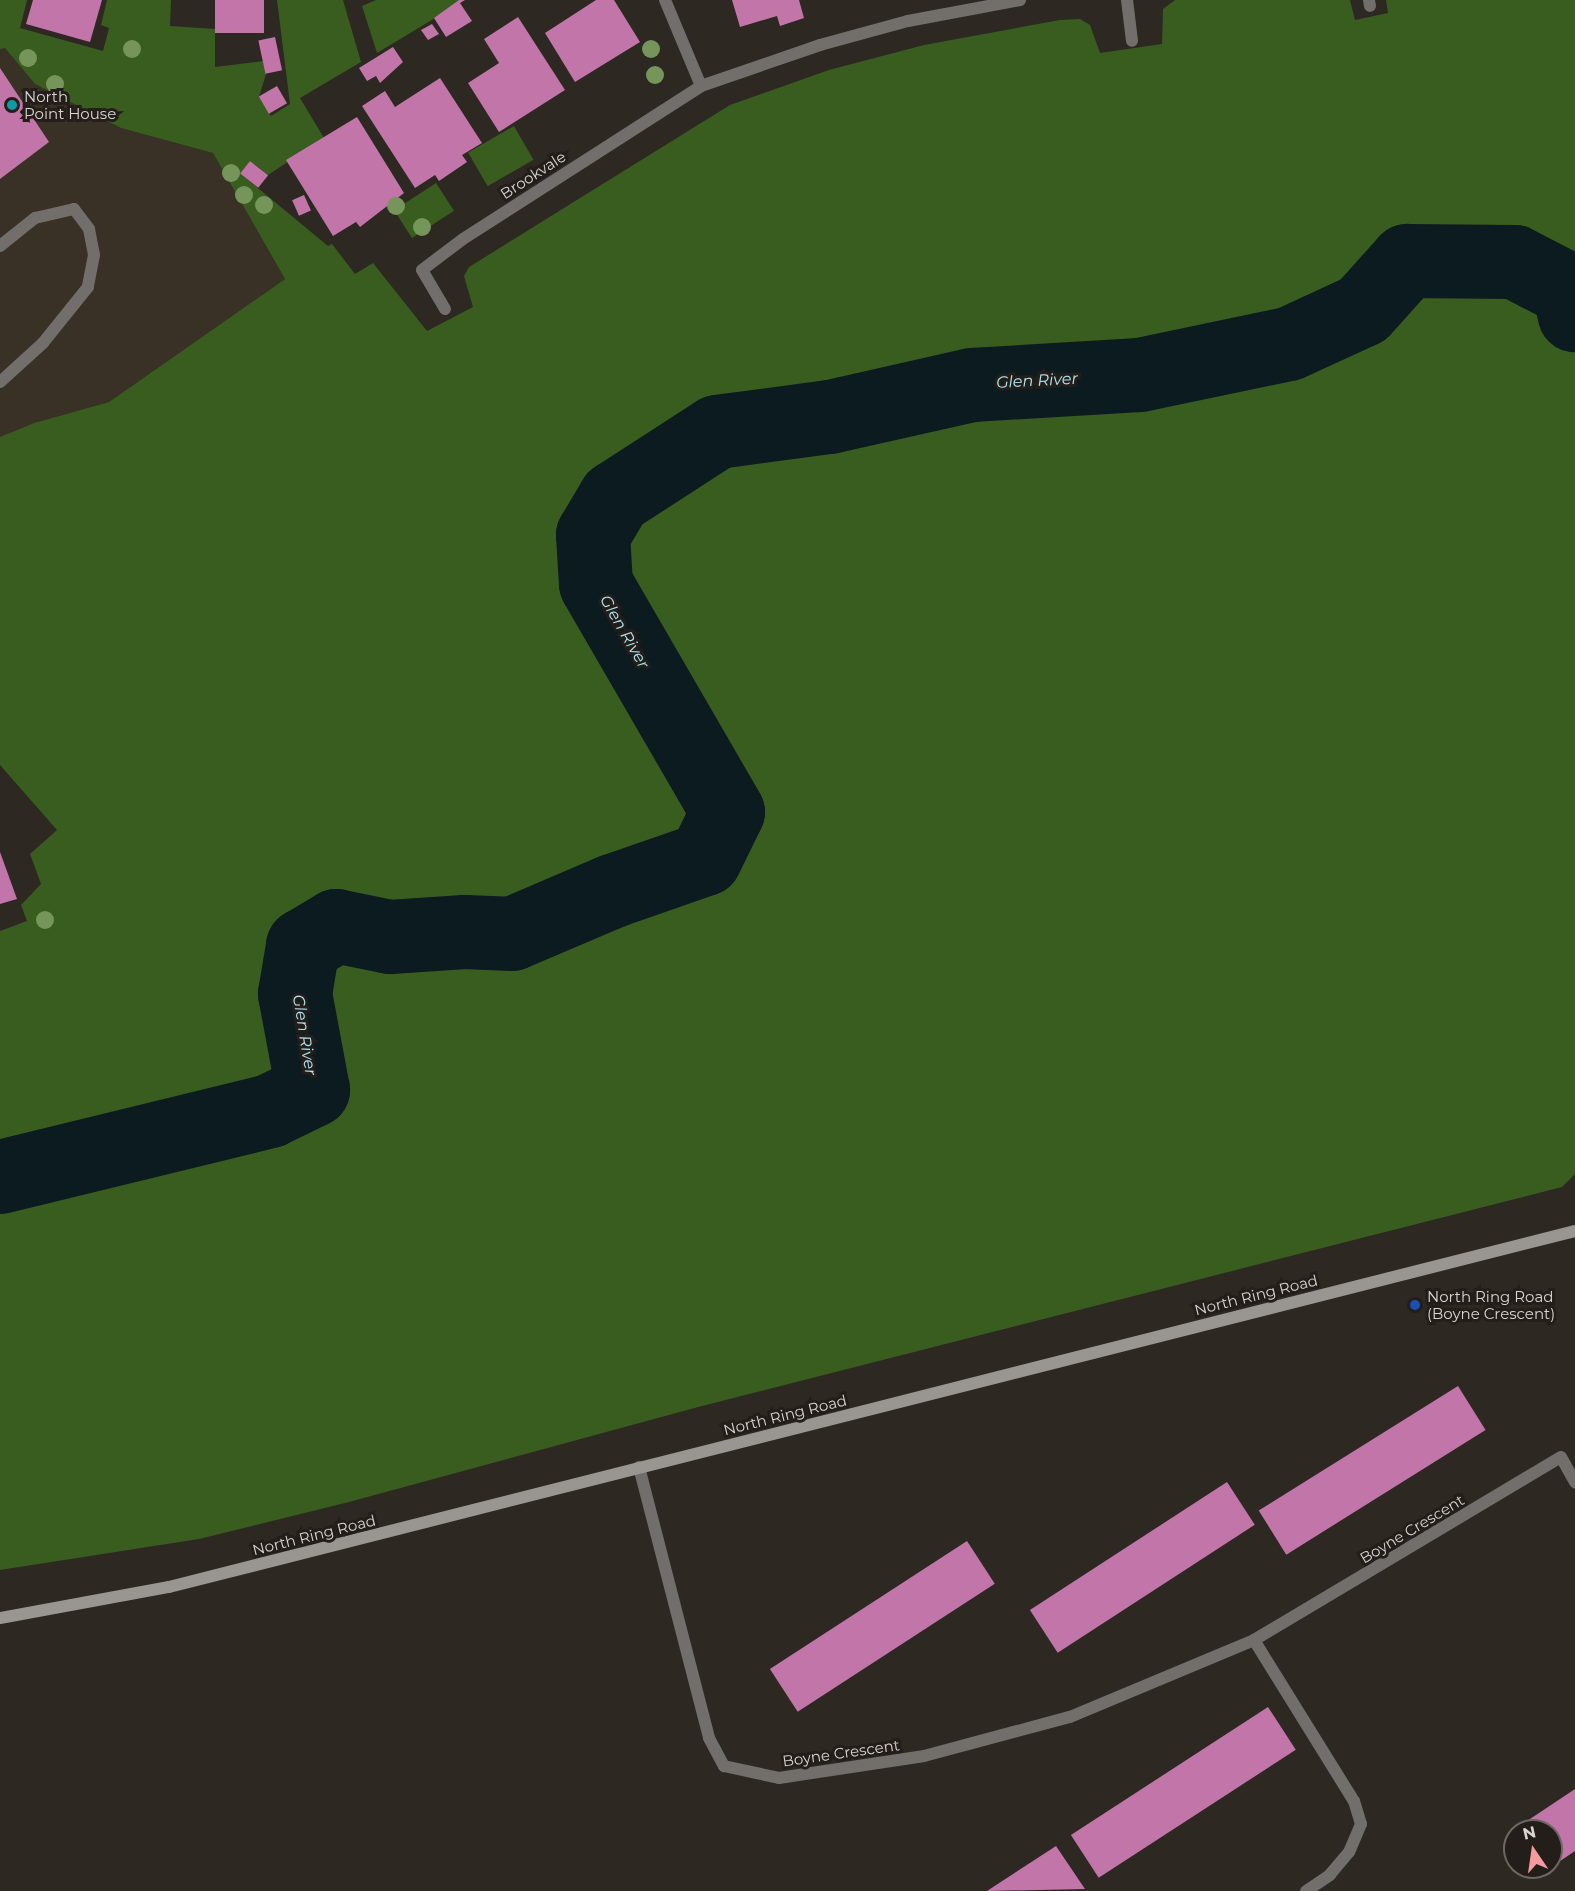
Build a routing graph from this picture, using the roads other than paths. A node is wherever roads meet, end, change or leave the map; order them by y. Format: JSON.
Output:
{"nodes":[{"id":1,"x":665,"y":0,"type":"edge"},
{"id":2,"x":1020,"y":0,"type":"edge"},
{"id":3,"x":1127,"y":0,"type":"edge"},
{"id":4,"x":1132,"y":41,"type":"dead end"},
{"id":5,"x":701,"y":86,"type":"junction"},
{"id":6,"x":0,"y":246,"type":"edge"},
{"id":7,"x":445,"y":309,"type":"dead end"},
{"id":8,"x":0,"y":382,"type":"edge"},
{"id":9,"x":1575,"y":1230,"type":"edge"},
{"id":10,"x":639,"y":1467,"type":"junction"},
{"id":11,"x":1575,"y":1482,"type":"edge"},
{"id":12,"x":0,"y":1618,"type":"edge"},
{"id":13,"x":1254,"y":1640,"type":"junction"},
{"id":14,"x":1306,"y":1891,"type":"edge"}],
"edges":[{"from":1,"to":5,"type":"street"},
{"from":2,"to":5,"type":"street","name":"Brookvale"},
{"from":3,"to":4,"type":"street"},
{"from":5,"to":7,"type":"street","name":"Brookvale"},
{"from":6,"to":8,"type":"street"},
{"from":9,"to":10,"type":"main road","name":"North Ring Road"},
{"from":10,"to":12,"type":"main road","name":"North Ring Road"},
{"from":10,"to":13,"type":"street","name":"Boyne Crescent"},
{"from":11,"to":13,"type":"street","name":"Boyne Crescent"},
{"from":13,"to":14,"type":"street"}]}
